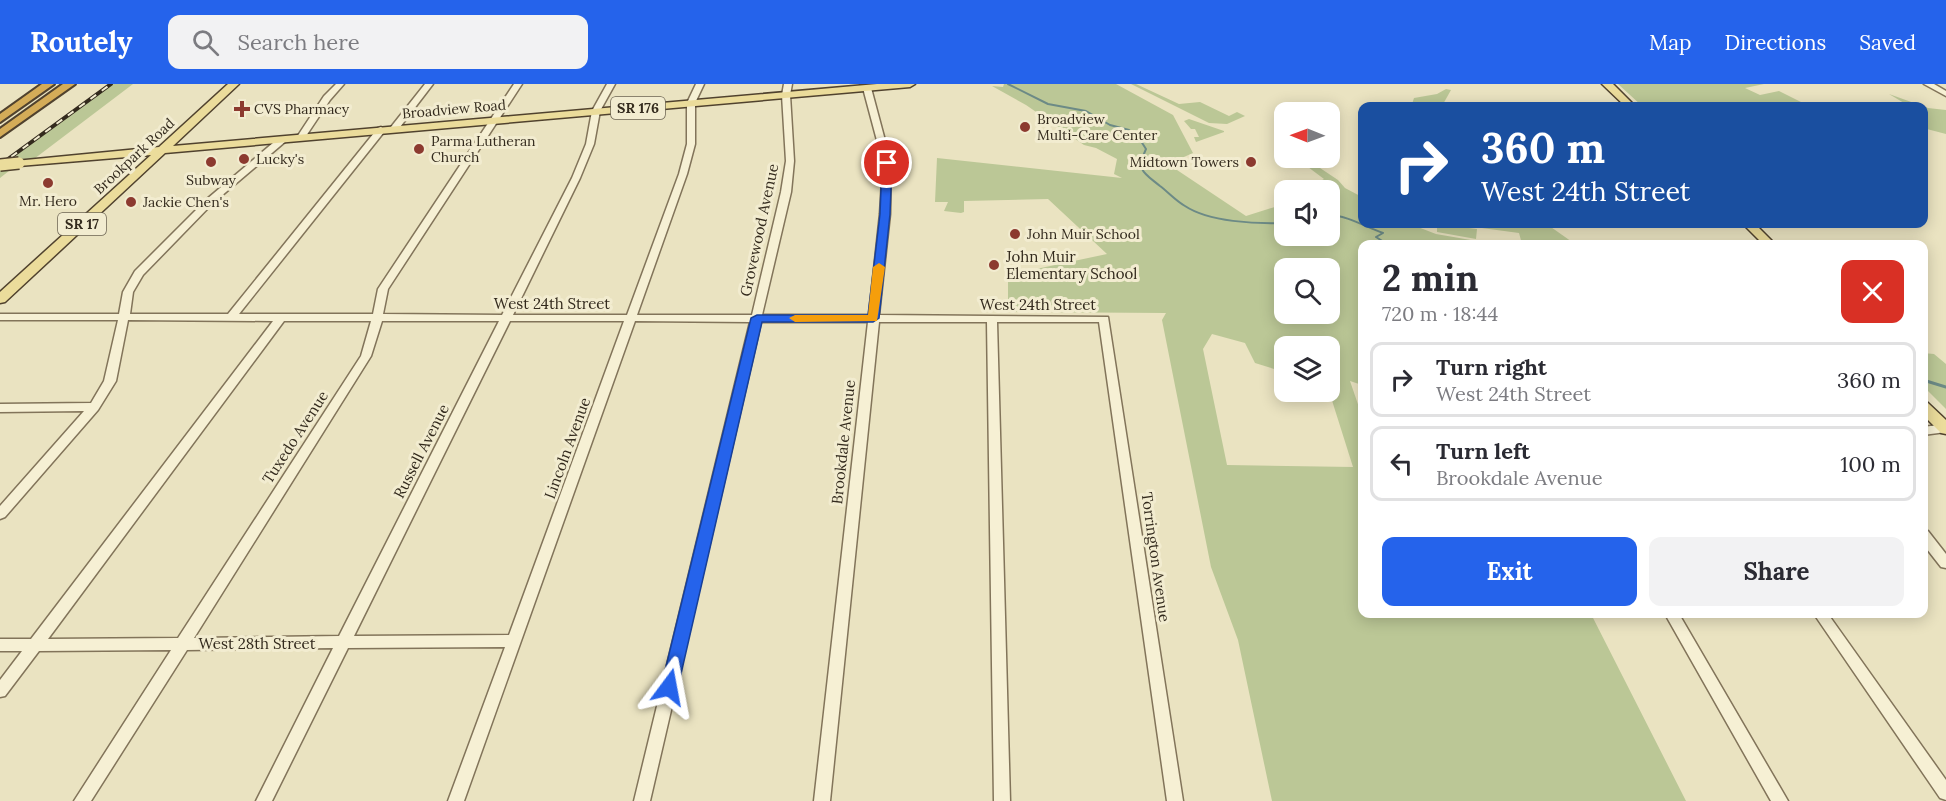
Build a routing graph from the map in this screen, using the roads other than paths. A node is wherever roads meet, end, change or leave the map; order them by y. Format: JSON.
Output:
{"nodes":[{"id":1,"x":48,"y":84,"type":"edge"},
{"id":2,"x":70,"y":84,"type":"edge"},
{"id":3,"x":234,"y":84,"type":"edge"},
{"id":4,"x":340,"y":84,"type":"edge"},
{"id":5,"x":429,"y":84,"type":"edge"},
{"id":6,"x":518,"y":84,"type":"edge"},
{"id":7,"x":610,"y":84,"type":"edge"},
{"id":8,"x":700,"y":84,"type":"edge"},
{"id":9,"x":910,"y":84,"type":"edge"},
{"id":10,"x":1607,"y":84,"type":"edge"},
{"id":11,"x":1928,"y":84,"type":"edge"},
{"id":12,"x":869,"y":86,"type":"edge"},
{"id":13,"x":787,"y":89,"type":"edge"},
{"id":14,"x":1946,"y":94,"type":"edge"},
{"id":15,"x":1626,"y":102,"type":"edge"},
{"id":16,"x":691,"y":103,"type":"junction"},
{"id":17,"x":596,"y":111,"type":"junction"},
{"id":18,"x":0,"y":119,"type":"edge"},
{"id":19,"x":494,"y":120,"type":"junction"},
{"id":20,"x":394,"y":129,"type":"junction"},
{"id":21,"x":381,"y":130,"type":"junction"},
{"id":22,"x":0,"y":134,"type":"edge"},
{"id":23,"x":301,"y":137,"type":"junction"},
{"id":24,"x":283,"y":139,"type":"junction"},
{"id":25,"x":165,"y":149,"type":"junction"},
{"id":26,"x":0,"y":165,"type":"edge"},
{"id":27,"x":1753,"y":228,"type":"edge"},
{"id":28,"x":1765,"y":240,"type":"edge"},
{"id":29,"x":0,"y":299,"type":"edge"},
{"id":30,"x":0,"y":317,"type":"edge"},
{"id":31,"x":122,"y":318,"type":"junction"},
{"id":32,"x":230,"y":318,"type":"junction"},
{"id":33,"x":281,"y":318,"type":"junction"},
{"id":34,"x":506,"y":318,"type":"junction"},
{"id":35,"x":631,"y":318,"type":"junction"},
{"id":36,"x":757,"y":318,"type":"junction"},
{"id":37,"x":873,"y":318,"type":"junction"},
{"id":38,"x":992,"y":318,"type":"junction"},
{"id":39,"x":377,"y":319,"type":"junction"},
{"id":40,"x":1104,"y":319,"type":"joint"},
{"id":41,"x":94,"y":407,"type":"junction"},
{"id":42,"x":0,"y":408,"type":"edge"},
{"id":43,"x":1928,"y":411,"type":"edge"},
{"id":44,"x":1946,"y":429,"type":"edge"},
{"id":45,"x":1928,"y":431,"type":"edge"},
{"id":46,"x":0,"y":514,"type":"edge"},
{"id":47,"x":1928,"y":541,"type":"edge"},
{"id":48,"x":1946,"y":563,"type":"edge"},
{"id":49,"x":1674,"y":618,"type":"edge"},
{"id":50,"x":1824,"y":618,"type":"edge"},
{"id":51,"x":514,"y":641,"type":"junction"},
{"id":52,"x":343,"y":643,"type":"junction"},
{"id":53,"x":183,"y":644,"type":"junction"},
{"id":54,"x":0,"y":645,"type":"edge"},
{"id":55,"x":35,"y":645,"type":"junction"},
{"id":56,"x":0,"y":691,"type":"edge"},
{"id":57,"x":1946,"y":793,"type":"edge"},
{"id":58,"x":82,"y":801,"type":"edge"},
{"id":59,"x":264,"y":801,"type":"edge"},
{"id":60,"x":456,"y":801,"type":"edge"},
{"id":61,"x":642,"y":801,"type":"edge"},
{"id":62,"x":822,"y":801,"type":"edge"},
{"id":63,"x":1002,"y":801,"type":"edge"},
{"id":64,"x":1175,"y":801,"type":"edge"},
{"id":65,"x":1780,"y":801,"type":"edge"}],
"edges":[{"from":1,"to":18,"type":"highway"},
{"from":2,"to":22,"type":"highway"},
{"from":3,"to":25,"type":"main road","name":"Brookpark Road","number":"SR 17"},
{"from":4,"to":23,"type":"street"},
{"from":5,"to":20,"type":"street"},
{"from":6,"to":19,"type":"street","name":"Tuxedo Avenue"},
{"from":7,"to":17,"type":"street","name":"Russell Avenue"},
{"from":8,"to":16,"type":"street"},
{"from":9,"to":12,"type":"main road","name":"Broadview Road","number":"SR 176"},
{"from":10,"to":15,"type":"main road"},
{"from":11,"to":14,"type":"street"},
{"from":12,"to":13,"type":"main road","name":"Broadview Road","number":"SR 176"},
{"from":12,"to":37,"type":"street","name":"Brookdale Avenue"},
{"from":13,"to":16,"type":"main road","name":"Broadview Road","number":"SR 176"},
{"from":13,"to":36,"type":"street","name":"Grovewood Avenue"},
{"from":16,"to":17,"type":"main road","name":"Broadview Road","number":"SR 176"},
{"from":16,"to":35,"type":"street","name":"Lincoln Avenue"},
{"from":17,"to":19,"type":"main road","name":"Broadview Road","number":"SR 176"},
{"from":17,"to":34,"type":"street","name":"Russell Avenue"},
{"from":19,"to":20,"type":"main road","name":"Broadview Road","number":"SR 176"},
{"from":19,"to":39,"type":"street","name":"Tuxedo Avenue"},
{"from":20,"to":21,"type":"main road","name":"Broadview Road","number":"SR 176"},
{"from":21,"to":23,"type":"main road","name":"Broadview Road","number":"SR 176"},
{"from":21,"to":32,"type":"street"},
{"from":23,"to":24,"type":"main road","name":"Broadview Road","number":"SR 176"},
{"from":24,"to":25,"type":"main road","name":"Broadview Road","number":"SR 176"},
{"from":24,"to":31,"type":"street"},
{"from":25,"to":26,"type":"main road","name":"Broadview Road","bridge":true},
{"from":25,"to":29,"type":"main road","name":"Brookpark Road","number":"SR 17"},
{"from":27,"to":28,"type":"main road"},
{"from":30,"to":31,"type":"street","name":"West 24th Street"},
{"from":31,"to":32,"type":"street","name":"West 24th Street"},
{"from":31,"to":41,"type":"street"},
{"from":32,"to":33,"type":"street","name":"West 24th Street"},
{"from":33,"to":39,"type":"street","name":"West 24th Street"},
{"from":33,"to":55,"type":"street"},
{"from":34,"to":35,"type":"street","name":"West 24th Street"},
{"from":34,"to":39,"type":"street","name":"West 24th Street"},
{"from":34,"to":52,"type":"street","name":"Russell Avenue"},
{"from":35,"to":36,"type":"street","name":"West 24th Street"},
{"from":35,"to":51,"type":"street","name":"Lincoln Avenue"},
{"from":36,"to":37,"type":"street","name":"West 24th Street"},
{"from":36,"to":61,"type":"street","name":"Grovewood Avenue"},
{"from":37,"to":38,"type":"street","name":"West 24th Street"},
{"from":37,"to":62,"type":"street","name":"Brookdale Avenue"},
{"from":38,"to":40,"type":"street","name":"West 24th Street"},
{"from":38,"to":63,"type":"street"},
{"from":39,"to":53,"type":"street","name":"Tuxedo Avenue"},
{"from":40,"to":64,"type":"street","name":"Torrington Avenue"},
{"from":41,"to":42,"type":"street"},
{"from":41,"to":46,"type":"street"},
{"from":43,"to":44,"type":"main road"},
{"from":44,"to":45,"type":"street"},
{"from":47,"to":48,"type":"street"},
{"from":49,"to":65,"type":"street"},
{"from":50,"to":57,"type":"street"},
{"from":51,"to":52,"type":"street","name":"West 28th Street"},
{"from":51,"to":60,"type":"street","name":"Lincoln Avenue"},
{"from":52,"to":53,"type":"street","name":"West 28th Street"},
{"from":52,"to":59,"type":"street","name":"Russell Avenue"},
{"from":53,"to":55,"type":"street","name":"West 28th Street"},
{"from":53,"to":58,"type":"street","name":"Tuxedo Avenue"},
{"from":54,"to":55,"type":"street","name":"West 28th Street"},
{"from":55,"to":56,"type":"street"}]}
